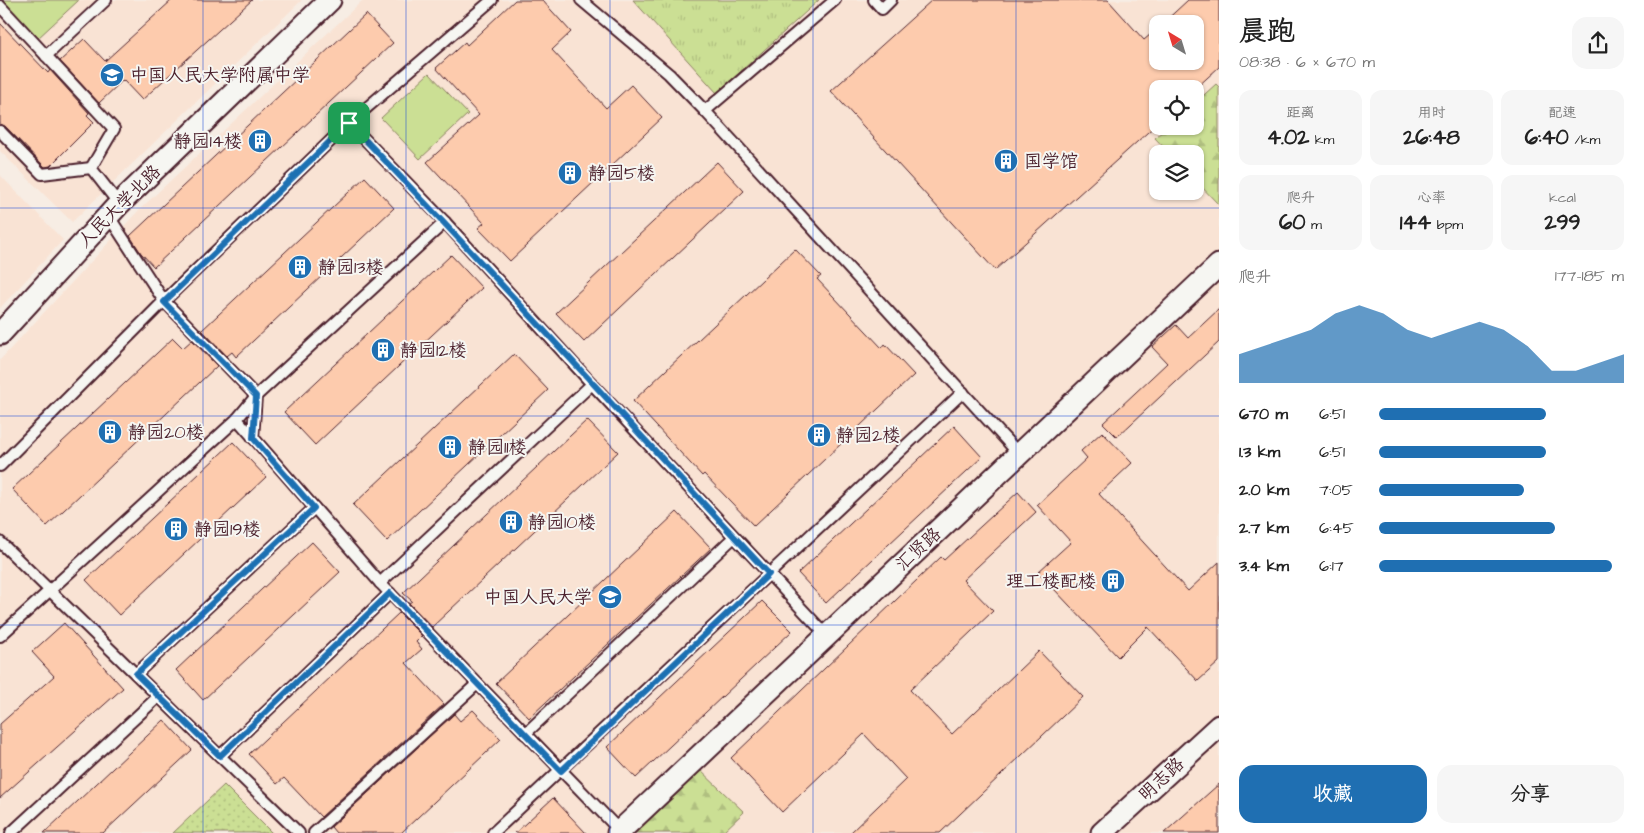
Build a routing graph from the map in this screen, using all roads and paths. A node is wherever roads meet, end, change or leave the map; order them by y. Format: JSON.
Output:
{"nodes":[{"id":1,"x":106,"y":0,"type":"edge"},
{"id":2,"x":330,"y":0,"type":"edge"},
{"id":3,"x":492,"y":0,"type":"edge"},
{"id":4,"x":581,"y":0,"type":"edge"},
{"id":5,"x":836,"y":0,"type":"edge"},
{"id":6,"x":874,"y":0,"type":"edge"},
{"id":7,"x":891,"y":0,"type":"edge"},
{"id":8,"x":0,"y":6,"type":"edge"},
{"id":9,"x":46,"y":56,"type":"junction"},
{"id":10,"x":705,"y":111,"type":"junction"},
{"id":11,"x":349,"y":123,"type":"junction"},
{"id":12,"x":0,"y":131,"type":"edge"},
{"id":13,"x":90,"y":168,"type":"junction"},
{"id":14,"x":114,"y":210,"type":"junction"},
{"id":15,"x":445,"y":222,"type":"junction"},
{"id":16,"x":1219,"y":265,"type":"edge"},
{"id":17,"x":164,"y":302,"type":"junction"},
{"id":18,"x":0,"y":334,"type":"edge"},
{"id":19,"x":592,"y":384,"type":"junction"},
{"id":20,"x":963,"y":392,"type":"junction"},
{"id":21,"x":256,"y":396,"type":"junction"},
{"id":22,"x":237,"y":419,"type":"junction"},
{"id":23,"x":253,"y":438,"type":"junction"},
{"id":24,"x":1019,"y":454,"type":"junction"},
{"id":25,"x":0,"y":466,"type":"edge"},
{"id":26,"x":314,"y":508,"type":"junction"},
{"id":27,"x":734,"y":537,"type":"junction"},
{"id":28,"x":0,"y":542,"type":"edge"},
{"id":29,"x":769,"y":574,"type":"junction"},
{"id":30,"x":380,"y":583,"type":"junction"},
{"id":31,"x":50,"y":590,"type":"junction"},
{"id":32,"x":390,"y":593,"type":"junction"},
{"id":33,"x":0,"y":636,"type":"edge"},
{"id":34,"x":827,"y":636,"type":"junction"},
{"id":35,"x":136,"y":674,"type":"junction"},
{"id":36,"x":477,"y":684,"type":"junction"},
{"id":37,"x":158,"y":696,"type":"junction"},
{"id":38,"x":1219,"y":726,"type":"edge"},
{"id":39,"x":526,"y":734,"type":"junction"},
{"id":40,"x":220,"y":756,"type":"junction"},
{"id":41,"x":561,"y":771,"type":"junction"},
{"id":42,"x":619,"y":832,"type":"edge"},
{"id":43,"x":11,"y":833,"type":"edge"},
{"id":44,"x":300,"y":833,"type":"edge"},
{"id":45,"x":314,"y":833,"type":"edge"},
{"id":46,"x":493,"y":833,"type":"edge"},
{"id":47,"x":1102,"y":833,"type":"edge"}],
"edges":[{"from":1,"to":9,"type":"lane"},
{"from":2,"to":14,"type":"street","name":"人民大学北路"},
{"from":3,"to":11,"type":"lane"},
{"from":4,"to":10,"type":"lane"},
{"from":5,"to":10,"type":"lane"},
{"from":6,"to":7,"type":"lane"},
{"from":8,"to":9,"type":"lane"},
{"from":9,"to":13,"type":"lane"},
{"from":10,"to":20,"type":"lane"},
{"from":11,"to":15,"type":"lane"},
{"from":11,"to":17,"type":"lane"},
{"from":12,"to":13,"type":"lane"},
{"from":13,"to":14,"type":"lane"},
{"from":14,"to":17,"type":"lane"},
{"from":14,"to":18,"type":"street","name":"人民大学北路"},
{"from":15,"to":19,"type":"lane"},
{"from":15,"to":21,"type":"lane"},
{"from":16,"to":24,"type":"street","name":"汇贤路"},
{"from":17,"to":21,"type":"lane"},
{"from":17,"to":25,"type":"lane"},
{"from":19,"to":27,"type":"lane"},
{"from":19,"to":30,"type":"lane"},
{"from":20,"to":24,"type":"lane"},
{"from":20,"to":29,"type":"lane"},
{"from":21,"to":22,"type":"lane"},
{"from":21,"to":23,"type":"lane"},
{"from":22,"to":23,"type":"lane"},
{"from":22,"to":31,"type":"lane"},
{"from":23,"to":26,"type":"lane"},
{"from":24,"to":34,"type":"street","name":"汇贤路"},
{"from":26,"to":30,"type":"lane"},
{"from":26,"to":35,"type":"lane"},
{"from":27,"to":29,"type":"lane"},
{"from":27,"to":39,"type":"lane"},
{"from":28,"to":31,"type":"lane"},
{"from":29,"to":34,"type":"lane"},
{"from":29,"to":41,"type":"lane"},
{"from":30,"to":32,"type":"lane"},
{"from":31,"to":33,"type":"lane"},
{"from":31,"to":35,"type":"lane"},
{"from":32,"to":36,"type":"lane"},
{"from":32,"to":40,"type":"lane"},
{"from":34,"to":42,"type":"street","name":"汇贤路"},
{"from":35,"to":37,"type":"lane"},
{"from":36,"to":39,"type":"lane"},
{"from":36,"to":45,"type":"lane"},
{"from":37,"to":40,"type":"lane"},
{"from":37,"to":43,"type":"lane"},
{"from":38,"to":47,"type":"street","name":"明志路"},
{"from":39,"to":41,"type":"lane"},
{"from":40,"to":44,"type":"lane"},
{"from":41,"to":42,"type":"lane"},
{"from":41,"to":46,"type":"lane"}]}
